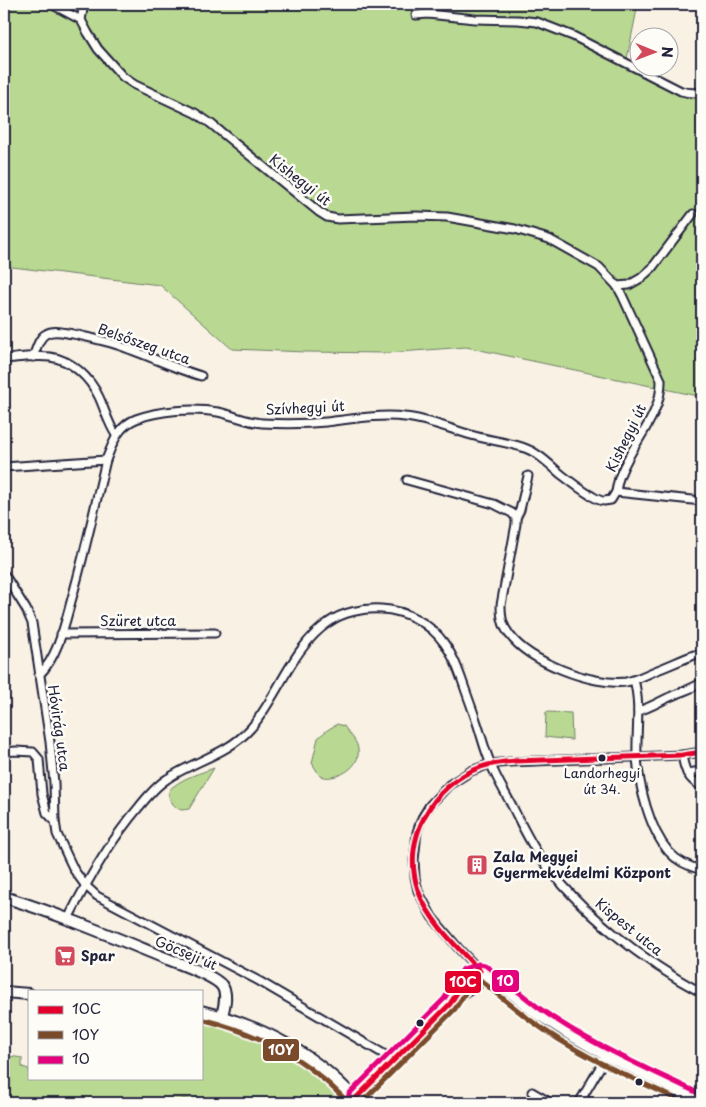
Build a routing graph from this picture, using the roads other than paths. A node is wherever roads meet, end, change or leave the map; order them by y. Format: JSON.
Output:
{"nodes":[{"id":1,"x":51,"y":4,"type":"edge"},
{"id":2,"x":84,"y":4,"type":"edge"},
{"id":3,"x":416,"y":15,"type":"dead end"},
{"id":4,"x":81,"y":20,"type":"junction"},
{"id":5,"x":702,"y":92,"type":"edge"},
{"id":6,"x":693,"y":214,"type":"dead end"},
{"id":7,"x":617,"y":286,"type":"junction"},
{"id":8,"x":33,"y":356,"type":"junction"},
{"id":9,"x":4,"y":360,"type":"edge"},
{"id":10,"x":201,"y":376,"type":"dead end"},
{"id":11,"x":116,"y":435,"type":"junction"},
{"id":12,"x":106,"y":460,"type":"junction"},
{"id":13,"x":4,"y":467,"type":"edge"},
{"id":14,"x":528,"y":476,"type":"dead end"},
{"id":15,"x":407,"y":480,"type":"dead end"},
{"id":16,"x":616,"y":492,"type":"junction"},
{"id":17,"x":702,"y":501,"type":"edge"},
{"id":18,"x":516,"y":518,"type":"junction"},
{"id":19,"x":4,"y":574,"type":"edge"},
{"id":20,"x":215,"y":633,"type":"dead end"},
{"id":21,"x":62,"y":634,"type":"junction"},
{"id":22,"x":694,"y":655,"type":"dead end"},
{"id":23,"x":39,"y":675,"type":"junction"},
{"id":24,"x":634,"y":680,"type":"junction"},
{"id":25,"x":702,"y":682,"type":"edge"},
{"id":26,"x":638,"y":711,"type":"junction"},
{"id":27,"x":4,"y":752,"type":"edge"},
{"id":28,"x":702,"y":752,"type":"edge"},
{"id":29,"x":682,"y":754,"type":"junction"},
{"id":30,"x":637,"y":757,"type":"junction"},
{"id":31,"x":490,"y":764,"type":"junction"},
{"id":32,"x":702,"y":772,"type":"edge"},
{"id":33,"x":687,"y":773,"type":"junction"},
{"id":34,"x":702,"y":786,"type":"edge"},
{"id":35,"x":55,"y":821,"type":"junction"},
{"id":36,"x":702,"y":870,"type":"edge"},
{"id":37,"x":85,"y":886,"type":"junction"},
{"id":38,"x":4,"y":896,"type":"edge"},
{"id":39,"x":68,"y":919,"type":"junction"},
{"id":40,"x":480,"y":971,"type":"junction"},
{"id":41,"x":4,"y":992,"type":"edge"},
{"id":42,"x":702,"y":993,"type":"edge"},
{"id":43,"x":28,"y":994,"type":"edge"},
{"id":44,"x":450,"y":1004,"type":"junction"},
{"id":45,"x":202,"y":1011,"type":"edge"},
{"id":46,"x":222,"y":1016,"type":"junction"},
{"id":47,"x":606,"y":1056,"type":"junction"},
{"id":48,"x":394,"y":1060,"type":"junction"},
{"id":49,"x":532,"y":1092,"type":"dead end"},
{"id":50,"x":357,"y":1101,"type":"edge"},
{"id":51,"x":580,"y":1101,"type":"edge"},
{"id":52,"x":551,"y":1103,"type":"edge"},
{"id":53,"x":590,"y":1103,"type":"edge"},
{"id":54,"x":702,"y":1103,"type":"edge"}],
"edges":[{"from":1,"to":4,"type":"street"},
{"from":2,"to":4,"type":"street"},
{"from":3,"to":5,"type":"street"},
{"from":4,"to":7,"type":"street","name":"Kishegyi út"},
{"from":6,"to":7,"type":"street"},
{"from":7,"to":16,"type":"street","name":"Kishegyi út"},
{"from":8,"to":9,"type":"street"},
{"from":8,"to":10,"type":"street","name":"Belsőszeg utca"},
{"from":8,"to":11,"type":"street"},
{"from":11,"to":12,"type":"street","name":"Szívhegyi út"},
{"from":11,"to":16,"type":"street","name":"Szívhegyi út"},
{"from":12,"to":13,"type":"street"},
{"from":12,"to":21,"type":"street","name":"Szívhegyi út"},
{"from":14,"to":18,"type":"street"},
{"from":15,"to":18,"type":"street"},
{"from":16,"to":17,"type":"street","name":"Szívhegyi út"},
{"from":18,"to":24,"type":"street"},
{"from":19,"to":23,"type":"street","name":"Hóvirág utca"},
{"from":20,"to":21,"type":"street","name":"Szüret utca"},
{"from":21,"to":23,"type":"street","name":"Szívhegyi út"},
{"from":22,"to":24,"type":"street"},
{"from":23,"to":35,"type":"street","name":"Hóvirág utca"},
{"from":24,"to":26,"type":"street"},
{"from":25,"to":26,"type":"street"},
{"from":26,"to":30,"type":"street"},
{"from":27,"to":35,"type":"street"},
{"from":28,"to":29,"type":"street"},
{"from":29,"to":30,"type":"street"},
{"from":29,"to":33,"type":"street"},
{"from":30,"to":31,"type":"street"},
{"from":30,"to":36,"type":"street"},
{"from":31,"to":37,"type":"street","name":"Kispest utca"},
{"from":31,"to":40,"type":"street"},
{"from":31,"to":42,"type":"street","name":"Kispest utca"},
{"from":32,"to":33,"type":"street"},
{"from":33,"to":34,"type":"street"},
{"from":35,"to":37,"type":"street","name":"Hóvirág utca"},
{"from":37,"to":39,"type":"street","name":"Kispest utca"},
{"from":37,"to":48,"type":"street"},
{"from":38,"to":39,"type":"main road","name":"Göcseji út"},
{"from":39,"to":46,"type":"main road","name":"Göcseji út"},
{"from":40,"to":44,"type":"street"},
{"from":40,"to":44,"type":"street"},
{"from":40,"to":47,"type":"street"},
{"from":41,"to":43,"type":"main road"},
{"from":44,"to":48,"type":"street"},
{"from":45,"to":46,"type":"main road"},
{"from":46,"to":50,"type":"main road"},
{"from":47,"to":51,"type":"street"},
{"from":47,"to":54,"type":"street"},
{"from":48,"to":50,"type":"street"},
{"from":49,"to":52,"type":"street"},
{"from":51,"to":53,"type":"street"}]}
